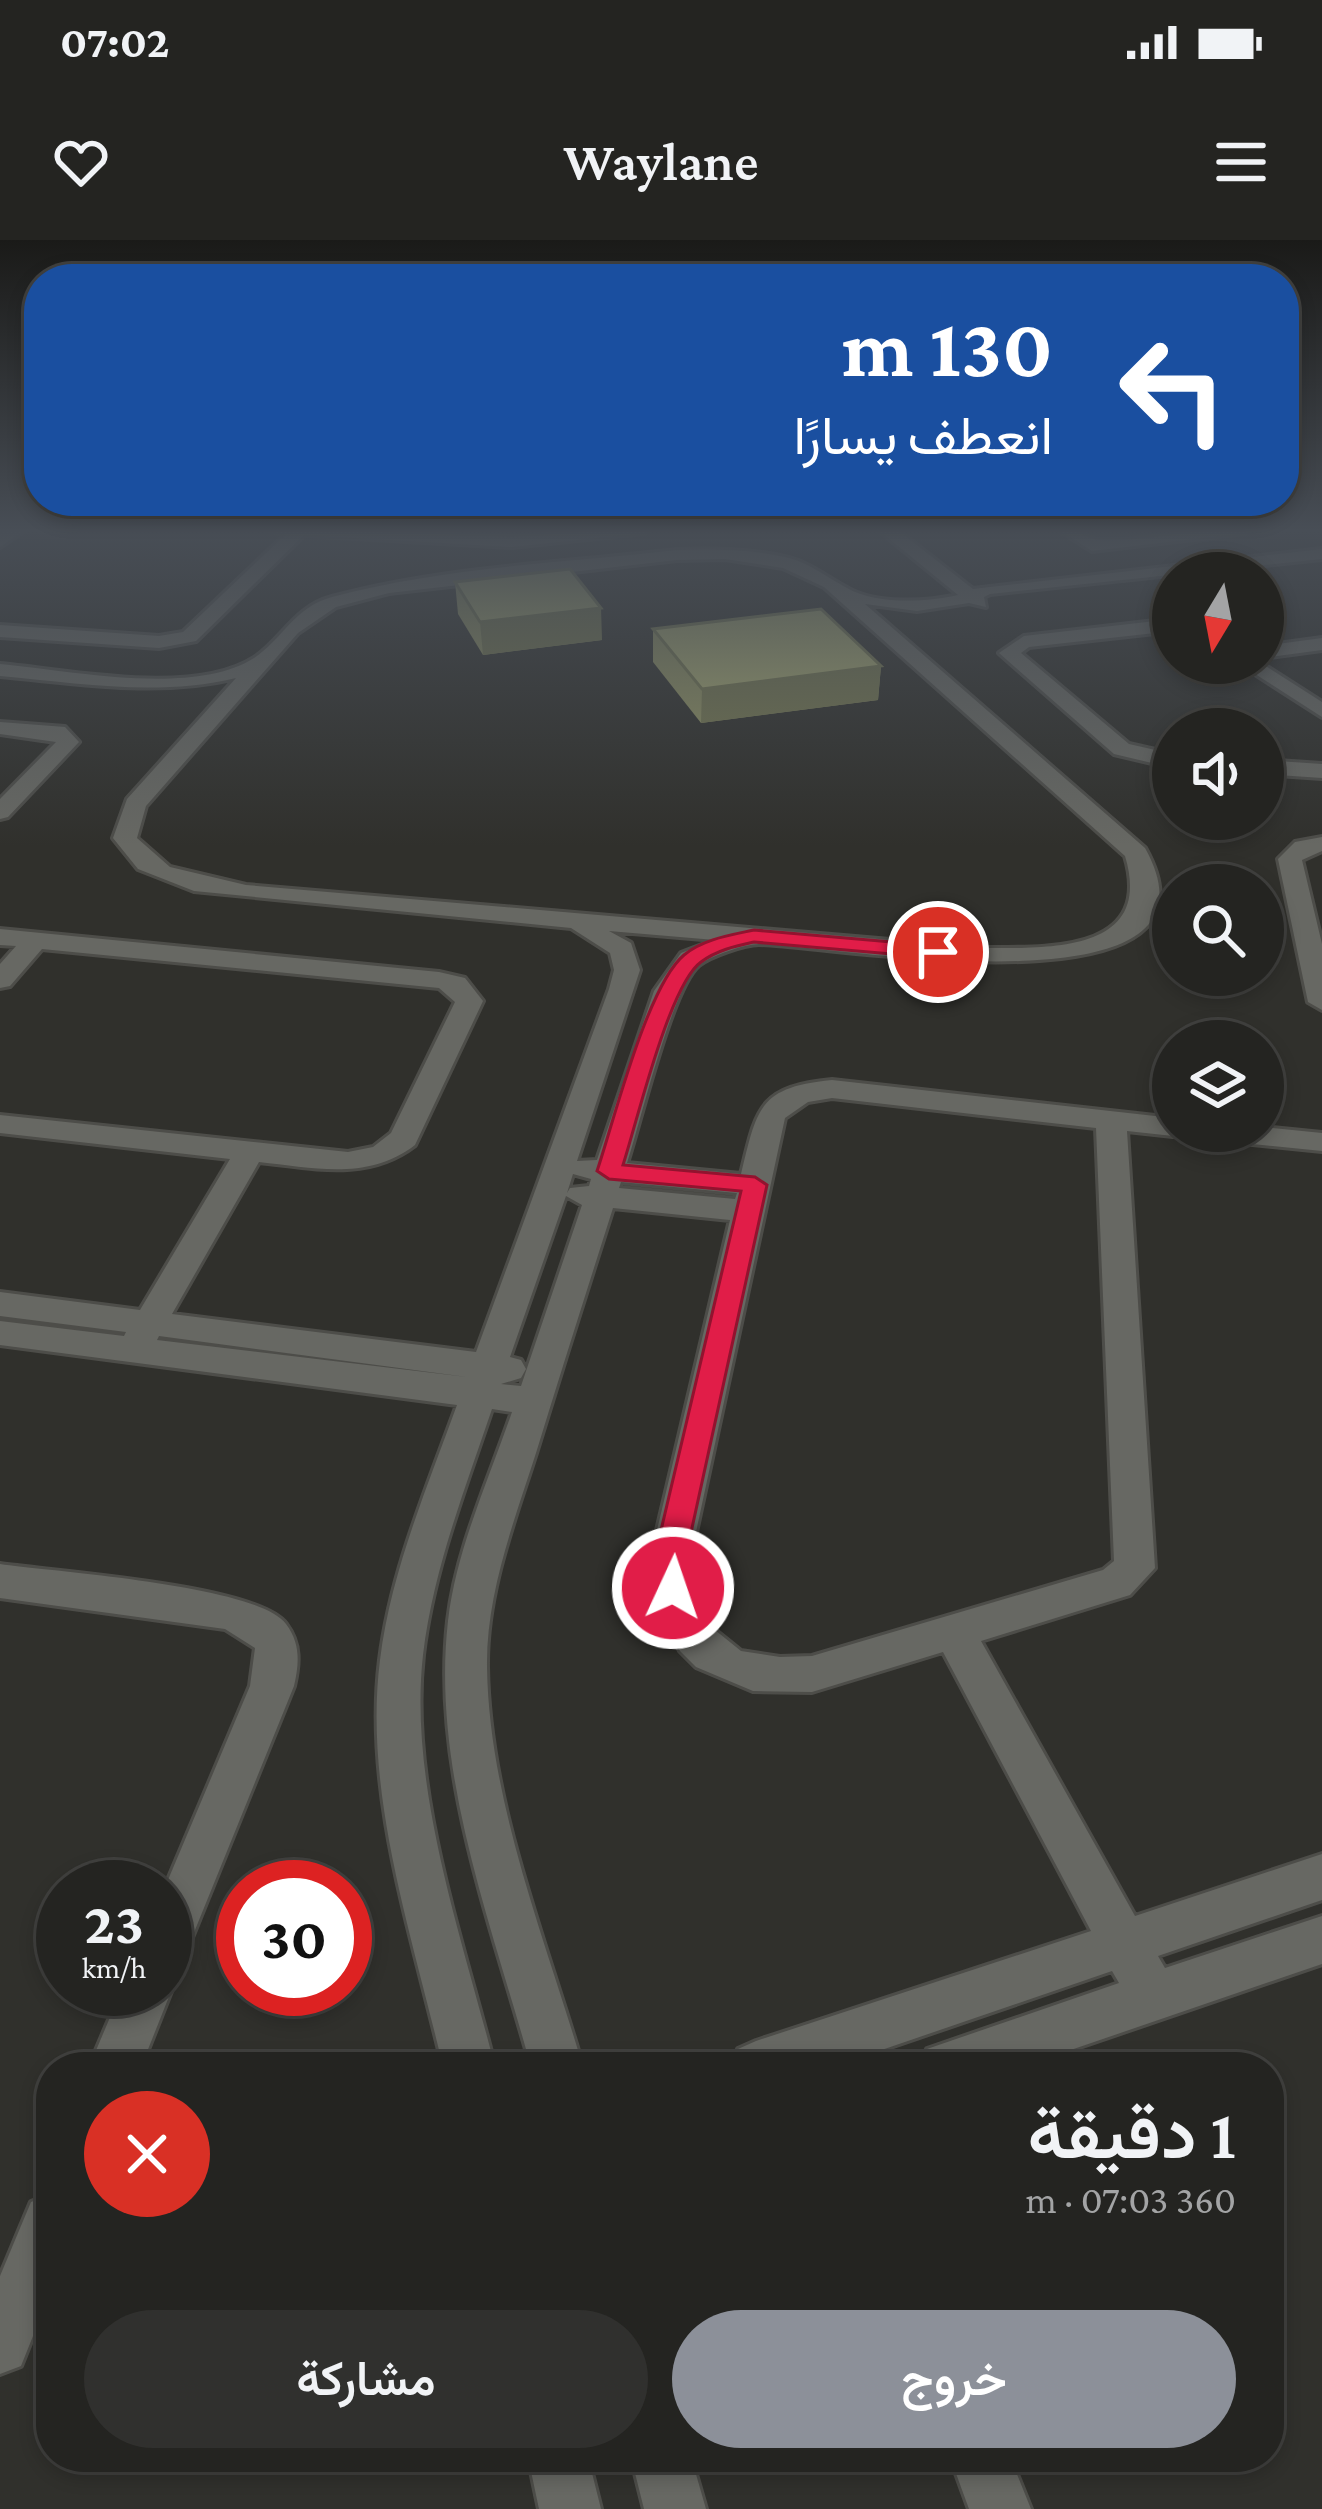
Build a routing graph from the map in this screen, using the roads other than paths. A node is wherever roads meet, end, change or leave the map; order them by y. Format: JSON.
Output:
{"nodes":[{"id":1,"x":46,"y":634,"type":"edge"},
{"id":2,"x":192,"y":634,"type":"edge"},
{"id":3,"x":287,"y":634,"type":"edge"},
{"id":4,"x":889,"y":634,"type":"edge"},
{"id":5,"x":899,"y":634,"type":"edge"},
{"id":6,"x":1095,"y":634,"type":"edge"},
{"id":7,"x":64,"y":635,"type":"junction"},
{"id":8,"x":1322,"y":644,"type":"edge"},
{"id":9,"x":904,"y":647,"type":"junction"},
{"id":10,"x":1284,"y":649,"type":"edge"},
{"id":11,"x":262,"y":661,"type":"junction"},
{"id":12,"x":10,"y":679,"type":"edge"},
{"id":13,"x":1280,"y":684,"type":"edge"},
{"id":14,"x":1322,"y":711,"type":"edge"},
{"id":15,"x":204,"y":726,"type":"junction"},
{"id":16,"x":0,"y":728,"type":"edge"},
{"id":17,"x":1152,"y":756,"type":"edge"},
{"id":18,"x":1284,"y":768,"type":"edge"},
{"id":19,"x":1322,"y":771,"type":"edge"},
{"id":20,"x":0,"y":812,"type":"edge"},
{"id":21,"x":1322,"y":844,"type":"edge"},
{"id":22,"x":539,"y":917,"type":"junction"},
{"id":23,"x":754,"y":936,"type":"junction"},
{"id":24,"x":0,"y":938,"type":"edge"},
{"id":25,"x":35,"y":941,"type":"junction"},
{"id":26,"x":0,"y":980,"type":"edge"},
{"id":27,"x":1322,"y":1003,"type":"edge"},
{"id":28,"x":1112,"y":1120,"type":"junction"},
{"id":29,"x":0,"y":1124,"type":"edge"},
{"id":30,"x":1152,"y":1125,"type":"edge"},
{"id":31,"x":1284,"y":1138,"type":"edge"},
{"id":32,"x":1322,"y":1142,"type":"edge"},
{"id":33,"x":250,"y":1151,"type":"junction"},
{"id":34,"x":558,"y":1179,"type":"junction"},
{"id":35,"x":605,"y":1184,"type":"junction"},
{"id":36,"x":752,"y":1198,"type":"junction"},
{"id":37,"x":0,"y":1304,"type":"edge"},
{"id":38,"x":0,"y":1333,"type":"edge"},
{"id":39,"x":141,"y":1336,"type":"junction"},
{"id":40,"x":482,"y":1381,"type":"junction"},
{"id":41,"x":537,"y":1387,"type":"junction"},
{"id":42,"x":0,"y":1580,"type":"edge"},
{"id":43,"x":954,"y":1632,"type":"junction"},
{"id":44,"x":192,"y":1880,"type":"edge"},
{"id":45,"x":1300,"y":1884,"type":"edge"},
{"id":46,"x":1123,"y":1944,"type":"junction"},
{"id":47,"x":1318,"y":1949,"type":"edge"},
{"id":48,"x":1153,"y":1997,"type":"junction"},
{"id":49,"x":136,"y":2016,"type":"edge"},
{"id":50,"x":121,"y":2052,"type":"edge"},
{"id":51,"x":466,"y":2052,"type":"edge"},
{"id":52,"x":553,"y":2052,"type":"edge"},
{"id":53,"x":836,"y":2052,"type":"edge"},
{"id":54,"x":990,"y":2052,"type":"edge"},
{"id":55,"x":36,"y":2258,"type":"edge"},
{"id":56,"x":0,"y":2345,"type":"edge"},
{"id":57,"x":561,"y":2472,"type":"edge"},
{"id":58,"x":666,"y":2472,"type":"edge"},
{"id":59,"x":986,"y":2472,"type":"edge"},
{"id":60,"x":570,"y":2509,"type":"edge"},
{"id":61,"x":675,"y":2509,"type":"edge"},
{"id":62,"x":1000,"y":2509,"type":"edge"}],
"edges":[{"from":1,"to":7,"type":"street"},
{"from":2,"to":7,"type":"street"},
{"from":3,"to":11,"type":"street"},
{"from":4,"to":9,"type":"street"},
{"from":5,"to":9,"type":"street"},
{"from":6,"to":17,"type":"street"},
{"from":7,"to":12,"type":"street"},
{"from":8,"to":10,"type":"street"},
{"from":9,"to":23,"type":"street"},
{"from":11,"to":12,"type":"street"},
{"from":11,"to":15,"type":"street"},
{"from":12,"to":15,"type":"street"},
{"from":13,"to":14,"type":"street"},
{"from":15,"to":22,"type":"street"},
{"from":16,"to":20,"type":"street"},
{"from":18,"to":19,"type":"street"},
{"from":21,"to":27,"type":"street"},
{"from":22,"to":23,"type":"street"},
{"from":22,"to":34,"type":"street"},
{"from":23,"to":35,"type":"street"},
{"from":24,"to":25,"type":"street"},
{"from":25,"to":26,"type":"street"},
{"from":25,"to":33,"type":"street"},
{"from":28,"to":30,"type":"street"},
{"from":28,"to":36,"type":"street"},
{"from":28,"to":43,"type":"street"},
{"from":29,"to":33,"type":"street"},
{"from":31,"to":32,"type":"street"},
{"from":33,"to":39,"type":"street"},
{"from":34,"to":35,"type":"street"},
{"from":34,"to":40,"type":"street"},
{"from":35,"to":36,"type":"street"},
{"from":35,"to":41,"type":"street"},
{"from":36,"to":43,"type":"street"},
{"from":37,"to":39,"type":"street"},
{"from":38,"to":39,"type":"street"},
{"from":39,"to":40,"type":"street"},
{"from":40,"to":41,"type":"street"},
{"from":40,"to":51,"type":"street"},
{"from":41,"to":52,"type":"street"},
{"from":42,"to":44,"type":"street"},
{"from":43,"to":46,"type":"street"},
{"from":45,"to":46,"type":"street"},
{"from":45,"to":47,"type":"street"},
{"from":46,"to":48,"type":"street"},
{"from":46,"to":53,"type":"street"},
{"from":47,"to":48,"type":"street"},
{"from":48,"to":54,"type":"street"},
{"from":49,"to":50,"type":"street"},
{"from":55,"to":56,"type":"street"},
{"from":57,"to":60,"type":"street"},
{"from":58,"to":61,"type":"street"},
{"from":59,"to":62,"type":"street"}]}
